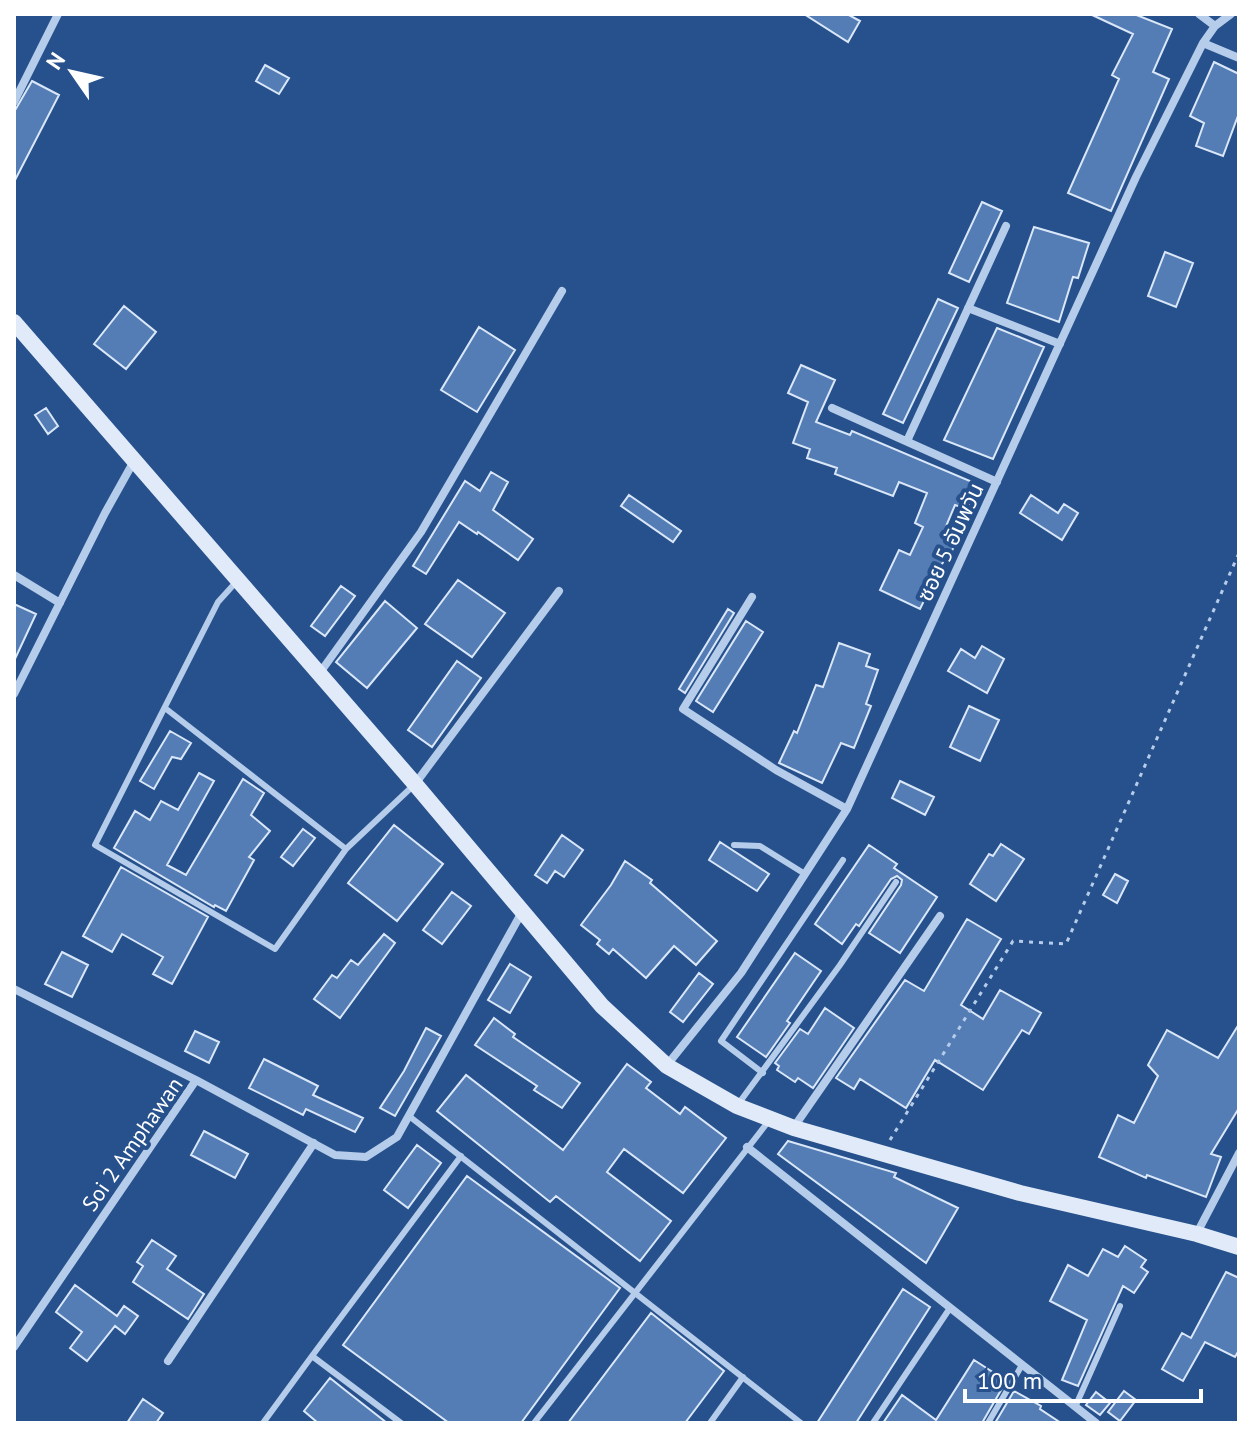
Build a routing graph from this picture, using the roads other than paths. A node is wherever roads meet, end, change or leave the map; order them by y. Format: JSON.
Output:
{"nodes":[{"id":1,"x":58,"y":14,"type":"edge"},
{"id":2,"x":1199,"y":14,"type":"edge"},
{"id":3,"x":1231,"y":14,"type":"edge"},
{"id":4,"x":1215,"y":26,"type":"junction"},
{"id":5,"x":1203,"y":43,"type":"junction"},
{"id":6,"x":1239,"y":58,"type":"edge"},
{"id":7,"x":14,"y":102,"type":"edge"},
{"id":8,"x":1006,"y":226,"type":"dead end"},
{"id":9,"x":562,"y":291,"type":"dead end"},
{"id":10,"x":968,"y":308,"type":"junction"},
{"id":11,"x":14,"y":322,"type":"edge"},
{"id":12,"x":1060,"y":344,"type":"junction"},
{"id":13,"x":832,"y":408,"type":"dead end"},
{"id":14,"x":907,"y":441,"type":"junction"},
{"id":15,"x":135,"y":461,"type":"junction"},
{"id":16,"x":997,"y":482,"type":"junction"},
{"id":17,"x":14,"y":575,"type":"edge"},
{"id":18,"x":238,"y":580,"type":"junction"},
{"id":19,"x":559,"y":591,"type":"dead end"},
{"id":20,"x":752,"y":597,"type":"dead end"},
{"id":21,"x":60,"y":603,"type":"junction"},
{"id":22,"x":318,"y":675,"type":"junction"},
{"id":23,"x":14,"y":694,"type":"edge"},
{"id":24,"x":165,"y":708,"type":"junction"},
{"id":25,"x":415,"y":784,"type":"junction"},
{"id":26,"x":847,"y":809,"type":"junction"},
{"id":27,"x":734,"y":845,"type":"dead end"},
{"id":28,"x":346,"y":849,"type":"junction"},
{"id":29,"x":843,"y":860,"type":"dead end"},
{"id":30,"x":805,"y":874,"type":"junction"},
{"id":31,"x":896,"y":882,"type":"dead end"},
{"id":32,"x":522,"y":912,"type":"junction"},
{"id":33,"x":940,"y":916,"type":"dead end"},
{"id":34,"x":14,"y":989,"type":"edge"},
{"id":35,"x":667,"y":1066,"type":"junction"},
{"id":36,"x":763,"y":1073,"type":"junction"},
{"id":37,"x":196,"y":1080,"type":"junction"},
{"id":38,"x":737,"y":1106,"type":"junction"},
{"id":39,"x":409,"y":1116,"type":"junction"},
{"id":40,"x":770,"y":1119,"type":"junction"},
{"id":41,"x":794,"y":1128,"type":"junction"},
{"id":42,"x":314,"y":1143,"type":"junction"},
{"id":43,"x":747,"y":1147,"type":"junction"},
{"id":44,"x":1239,"y":1153,"type":"edge"},
{"id":45,"x":461,"y":1156,"type":"junction"},
{"id":46,"x":1197,"y":1234,"type":"junction"},
{"id":47,"x":1239,"y":1247,"type":"edge"},
{"id":48,"x":635,"y":1293,"type":"junction"},
{"id":49,"x":1120,"y":1306,"type":"dead end"},
{"id":50,"x":950,"y":1308,"type":"junction"},
{"id":51,"x":14,"y":1347,"type":"edge"},
{"id":52,"x":312,"y":1356,"type":"junction"},
{"id":53,"x":168,"y":1361,"type":"dead end"},
{"id":54,"x":1022,"y":1365,"type":"junction"},
{"id":55,"x":743,"y":1377,"type":"junction"},
{"id":56,"x":1076,"y":1405,"type":"junction"},
{"id":57,"x":263,"y":1423,"type":"edge"},
{"id":58,"x":401,"y":1423,"type":"edge"},
{"id":59,"x":534,"y":1423,"type":"edge"},
{"id":60,"x":710,"y":1423,"type":"edge"},
{"id":61,"x":801,"y":1423,"type":"edge"},
{"id":62,"x":873,"y":1423,"type":"edge"},
{"id":63,"x":988,"y":1423,"type":"edge"},
{"id":64,"x":1096,"y":1423,"type":"edge"}],
"edges":[{"from":1,"to":7,"type":"street"},
{"from":2,"to":4,"type":"street"},
{"from":3,"to":4,"type":"street","name":"ซอย 5 อัมพวัน"},
{"from":4,"to":5,"type":"street","name":"ซอย 5 อัมพวัน"},
{"from":5,"to":6,"type":"street"},
{"from":5,"to":12,"type":"street","name":"ซอย 5 อัมพวัน"},
{"from":8,"to":10,"type":"street"},
{"from":9,"to":22,"type":"street"},
{"from":10,"to":12,"type":"street"},
{"from":10,"to":14,"type":"street"},
{"from":11,"to":15,"type":"street"},
{"from":12,"to":16,"type":"street","name":"ซอย 5 อัมพวัน"},
{"from":13,"to":14,"type":"street"},
{"from":14,"to":16,"type":"street"},
{"from":15,"to":18,"type":"street"},
{"from":15,"to":21,"type":"street"},
{"from":16,"to":26,"type":"street","name":"ซอย 5 อัมพวัน"},
{"from":17,"to":21,"type":"street"},
{"from":18,"to":22,"type":"street"},
{"from":18,"to":24,"type":"lane"},
{"from":19,"to":25,"type":"street"},
{"from":20,"to":26,"type":"street"},
{"from":21,"to":23,"type":"street"},
{"from":22,"to":25,"type":"street"},
{"from":24,"to":28,"type":"lane"},
{"from":24,"to":28,"type":"lane"},
{"from":25,"to":28,"type":"lane"},
{"from":25,"to":32,"type":"street"},
{"from":26,"to":30,"type":"street","name":"ซอย 5 อัมพวัน"},
{"from":27,"to":30,"type":"lane"},
{"from":29,"to":36,"type":"lane"},
{"from":30,"to":35,"type":"street","name":"ซอย 5 อัมพวัน"},
{"from":31,"to":36,"type":"lane"},
{"from":32,"to":35,"type":"street"},
{"from":32,"to":39,"type":"street","name":"Soi 2 Amphawan"},
{"from":33,"to":41,"type":"street"},
{"from":34,"to":37,"type":"street"},
{"from":35,"to":38,"type":"street"},
{"from":36,"to":38,"type":"lane"},
{"from":37,"to":42,"type":"street","name":"Soi 2 Amphawan"},
{"from":37,"to":51,"type":"street","name":"Soi 2 Amphawan"},
{"from":38,"to":40,"type":"street"},
{"from":39,"to":42,"type":"street","name":"Soi 2 Amphawan"},
{"from":39,"to":45,"type":"lane"},
{"from":40,"to":41,"type":"street"},
{"from":40,"to":43,"type":"lane"},
{"from":41,"to":46,"type":"street"},
{"from":42,"to":53,"type":"street"},
{"from":43,"to":48,"type":"lane"},
{"from":43,"to":50,"type":"street"},
{"from":44,"to":46,"type":"street"},
{"from":45,"to":48,"type":"lane"},
{"from":45,"to":52,"type":"lane"},
{"from":46,"to":47,"type":"street"},
{"from":48,"to":55,"type":"lane"},
{"from":48,"to":59,"type":"lane"},
{"from":49,"to":56,"type":"lane"},
{"from":50,"to":54,"type":"street"},
{"from":50,"to":62,"type":"lane"},
{"from":52,"to":57,"type":"lane"},
{"from":52,"to":58,"type":"lane"},
{"from":54,"to":56,"type":"street"},
{"from":54,"to":63,"type":"lane"},
{"from":55,"to":60,"type":"lane"},
{"from":55,"to":61,"type":"lane"},
{"from":56,"to":64,"type":"street"}]}
